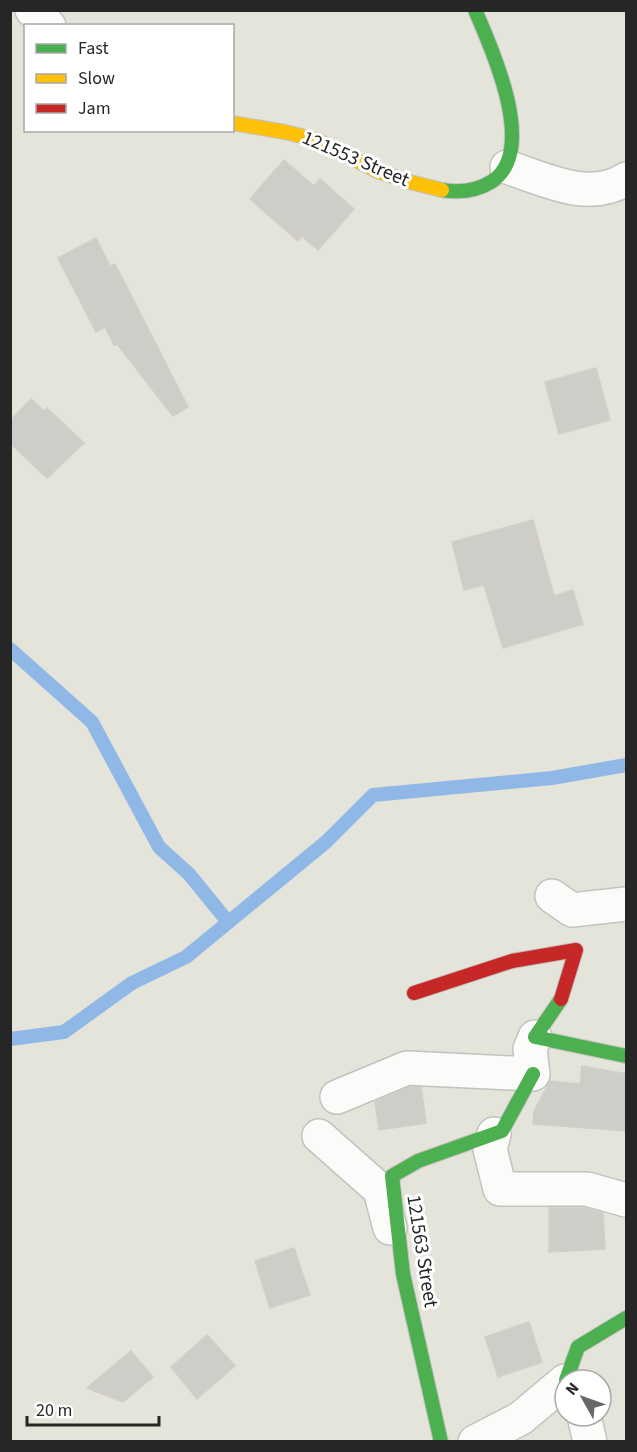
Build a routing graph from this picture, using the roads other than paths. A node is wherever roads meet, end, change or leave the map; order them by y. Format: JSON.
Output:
{"nodes":[{"id":1,"x":32,"y":10,"type":"edge"},
{"id":2,"x":475,"y":10,"type":"edge"},
{"id":3,"x":48,"y":24,"type":"edge"},
{"id":4,"x":234,"y":123,"type":"edge"},
{"id":5,"x":507,"y":167,"type":"junction"},
{"id":6,"x":627,"y":179,"type":"edge"},
{"id":7,"x":552,"y":896,"type":"dead end"},
{"id":8,"x":627,"y":904,"type":"edge"},
{"id":9,"x":414,"y":993,"type":"dead end"},
{"id":10,"x":536,"y":1037,"type":"junction"},
{"id":11,"x":627,"y":1056,"type":"edge"},
{"id":12,"x":533,"y":1074,"type":"junction"},
{"id":13,"x":337,"y":1097,"type":"dead end"},
{"id":14,"x":494,"y":1134,"type":"junction"},
{"id":15,"x":318,"y":1136,"type":"dead end"},
{"id":16,"x":627,"y":1200,"type":"edge"},
{"id":17,"x":403,"y":1274,"type":"junction"},
{"id":18,"x":627,"y":1318,"type":"edge"},
{"id":19,"x":570,"y":1368,"type":"edge"},
{"id":20,"x":553,"y":1390,"type":"edge"},
{"id":21,"x":441,"y":1442,"type":"edge"},
{"id":22,"x":475,"y":1442,"type":"edge"}],
"edges":[{"from":1,"to":3,"type":"street"},
{"from":2,"to":5,"type":"street"},
{"from":4,"to":5,"type":"street","name":"121553 Street"},
{"from":5,"to":6,"type":"street"},
{"from":7,"to":8,"type":"street"},
{"from":9,"to":10,"type":"street"},
{"from":10,"to":11,"type":"street"},
{"from":10,"to":12,"type":"street"},
{"from":12,"to":13,"type":"street"},
{"from":12,"to":14,"type":"street"},
{"from":14,"to":16,"type":"street"},
{"from":14,"to":17,"type":"street","name":"121563 Street"},
{"from":15,"to":17,"type":"street"},
{"from":17,"to":21,"type":"street","name":"121563 Street"},
{"from":18,"to":19,"type":"street"},
{"from":20,"to":22,"type":"street"}]}
